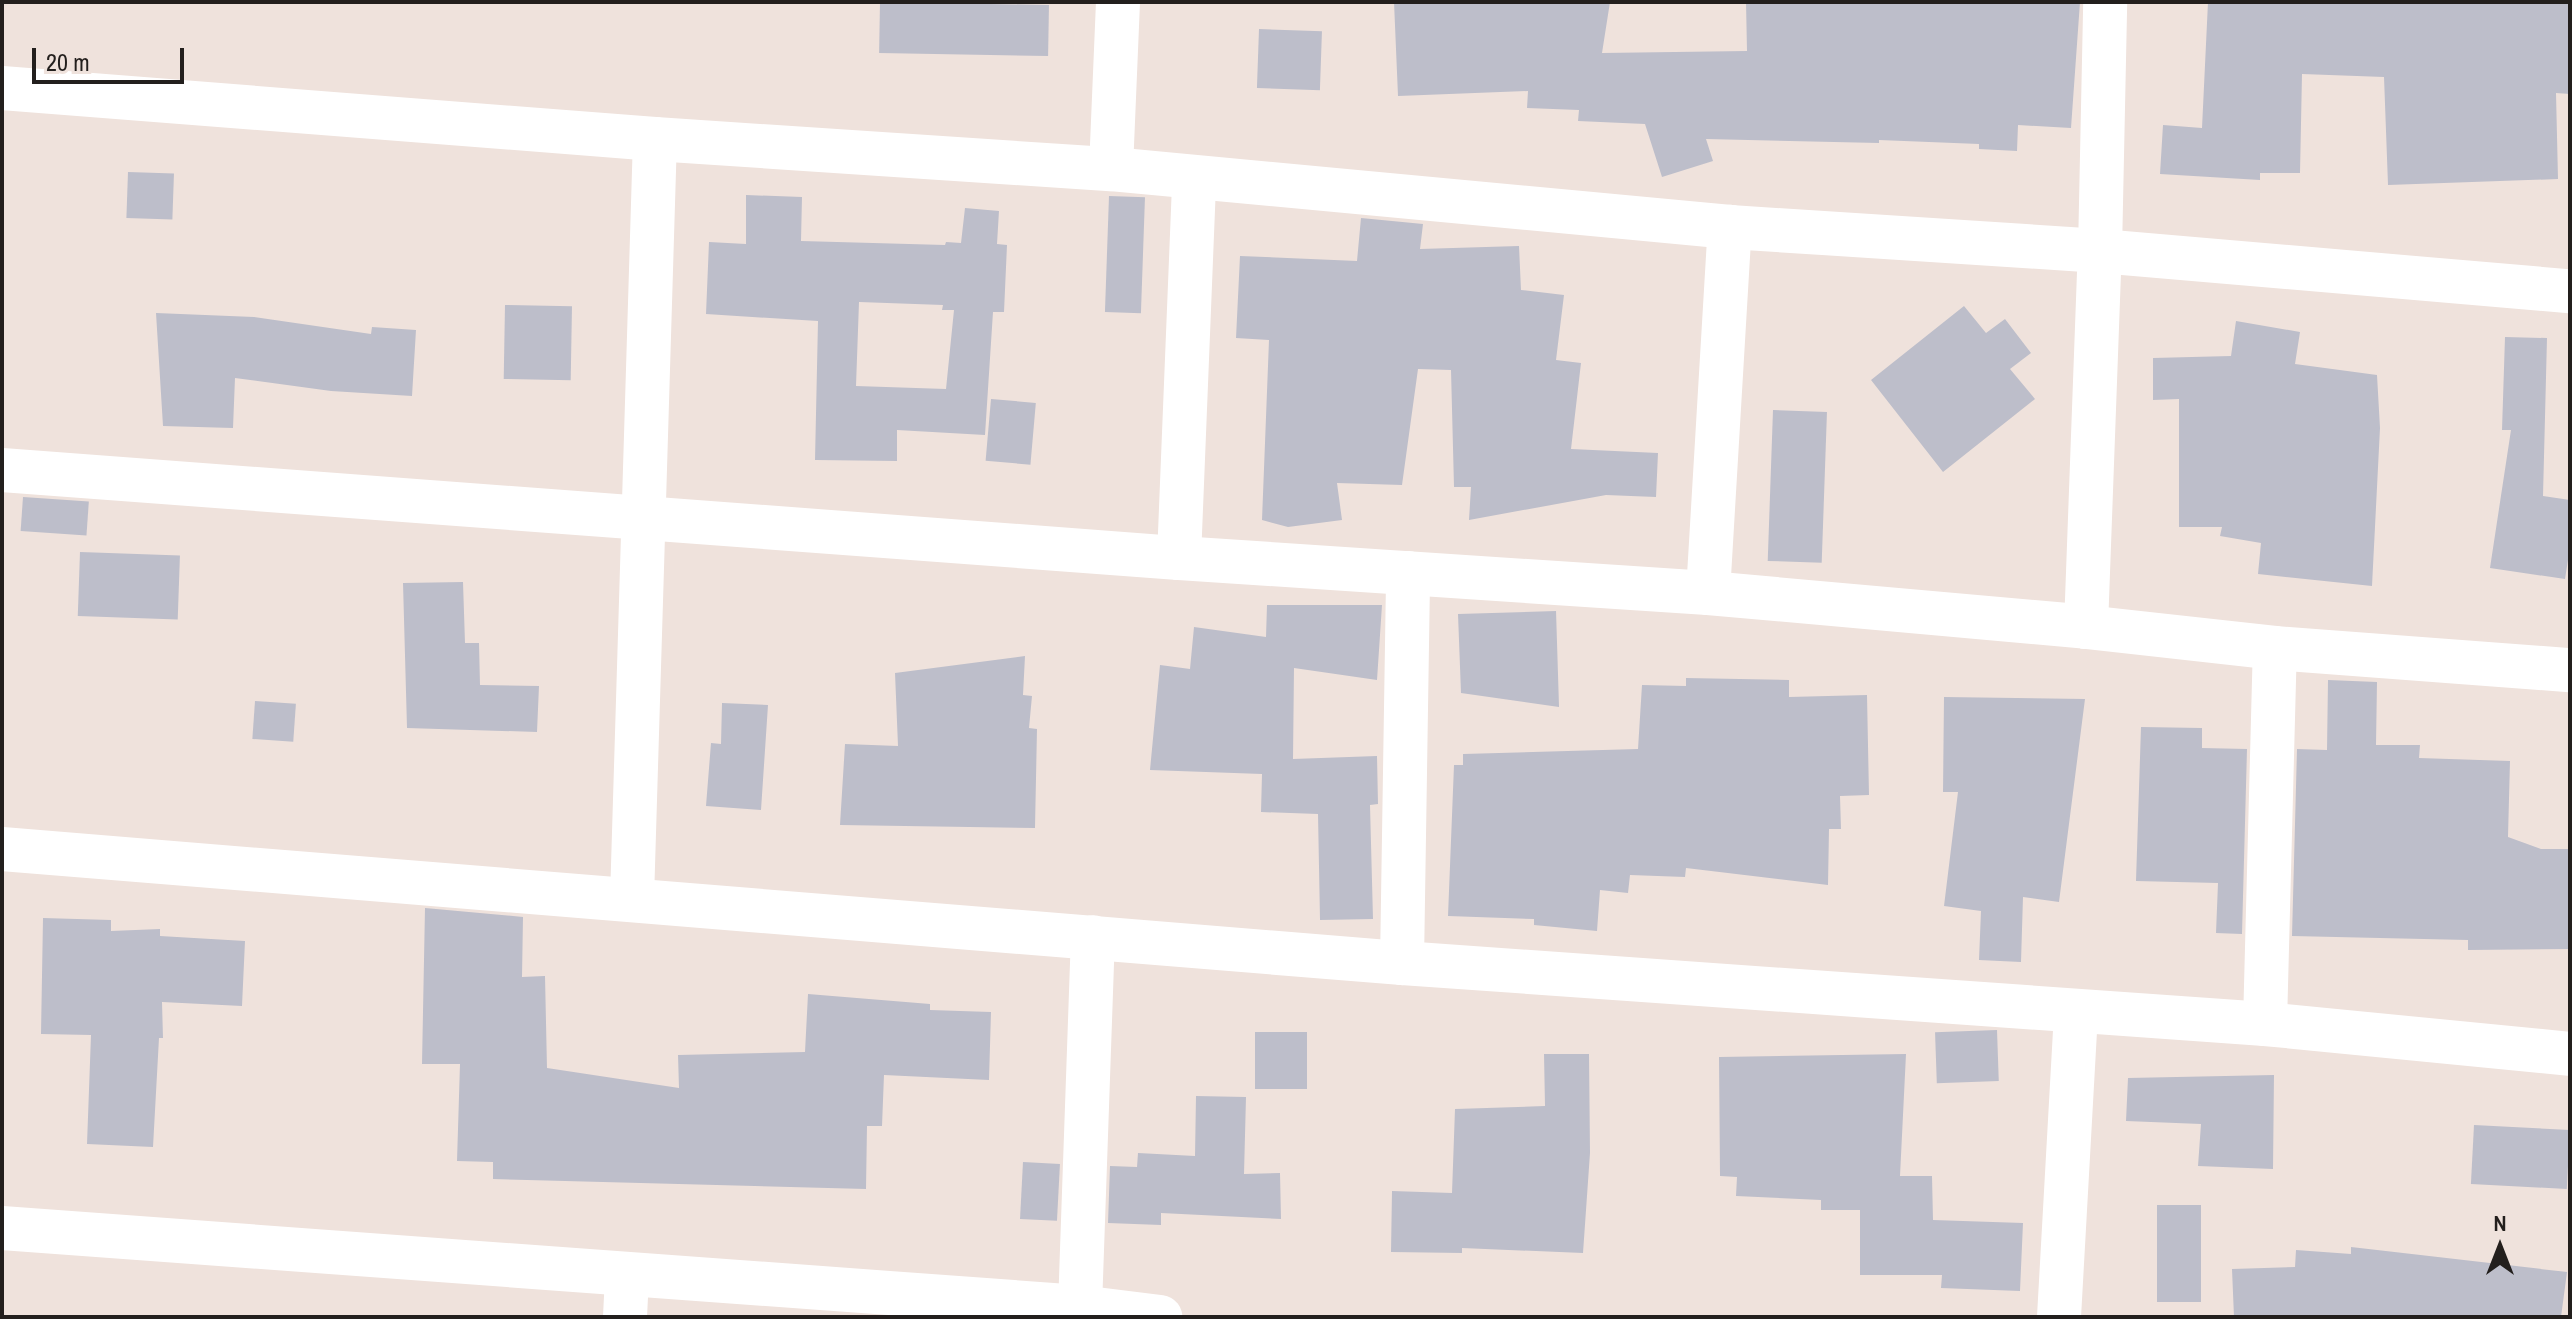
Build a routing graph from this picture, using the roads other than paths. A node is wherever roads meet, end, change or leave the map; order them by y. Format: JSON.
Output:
{"nodes":[{"id":1,"x":1118,"y":2,"type":"edge"},
{"id":2,"x":2105,"y":2,"type":"edge"},
{"id":3,"x":2,"y":88,"type":"edge"},
{"id":4,"x":655,"y":139,"type":"junction"},
{"id":5,"x":1111,"y":169,"type":"junction"},
{"id":6,"x":1194,"y":178,"type":"junction"},
{"id":7,"x":1730,"y":227,"type":"junction"},
{"id":8,"x":2100,"y":251,"type":"junction"},
{"id":9,"x":2570,"y":291,"type":"edge"},
{"id":10,"x":2,"y":470,"type":"edge"},
{"id":11,"x":645,"y":518,"type":"junction"},
{"id":12,"x":1179,"y":558,"type":"junction"},
{"id":13,"x":1408,"y":573,"type":"junction"},
{"id":14,"x":1708,"y":593,"type":"junction"},
{"id":15,"x":2086,"y":627,"type":"junction"},
{"id":16,"x":2275,"y":648,"type":"junction"},
{"id":17,"x":2570,"y":670,"type":"edge"},
{"id":18,"x":2,"y":849,"type":"edge"},
{"id":19,"x":632,"y":899,"type":"junction"},
{"id":20,"x":1093,"y":937,"type":"junction"},
{"id":21,"x":1402,"y":963,"type":"junction"},
{"id":22,"x":2076,"y":1012,"type":"junction"},
{"id":23,"x":2265,"y":1024,"type":"junction"},
{"id":24,"x":2570,"y":1054,"type":"edge"},
{"id":25,"x":2,"y":1228,"type":"edge"},
{"id":26,"x":626,"y":1297,"type":"edge"},
{"id":27,"x":1080,"y":1307,"type":"junction"},
{"id":28,"x":1160,"y":1317,"type":"edge"},
{"id":29,"x":2059,"y":1317,"type":"edge"}],
"edges":[{"from":1,"to":5,"type":"street"},
{"from":2,"to":8,"type":"street"},
{"from":3,"to":4,"type":"street"},
{"from":4,"to":5,"type":"street"},
{"from":4,"to":11,"type":"street"},
{"from":5,"to":6,"type":"street"},
{"from":6,"to":7,"type":"street"},
{"from":6,"to":12,"type":"street"},
{"from":7,"to":8,"type":"street"},
{"from":7,"to":14,"type":"street"},
{"from":8,"to":9,"type":"street"},
{"from":8,"to":15,"type":"street"},
{"from":10,"to":11,"type":"street"},
{"from":11,"to":12,"type":"street"},
{"from":11,"to":19,"type":"street"},
{"from":12,"to":13,"type":"street"},
{"from":13,"to":14,"type":"street"},
{"from":13,"to":21,"type":"street"},
{"from":14,"to":15,"type":"street"},
{"from":15,"to":16,"type":"street"},
{"from":16,"to":17,"type":"street"},
{"from":16,"to":23,"type":"street"},
{"from":18,"to":19,"type":"street"},
{"from":19,"to":20,"type":"street"},
{"from":20,"to":21,"type":"street"},
{"from":20,"to":27,"type":"street"},
{"from":21,"to":22,"type":"street"},
{"from":22,"to":23,"type":"street"},
{"from":22,"to":29,"type":"street"},
{"from":23,"to":24,"type":"street"},
{"from":25,"to":26,"type":"street"},
{"from":26,"to":27,"type":"street"},
{"from":27,"to":28,"type":"street"}]}
